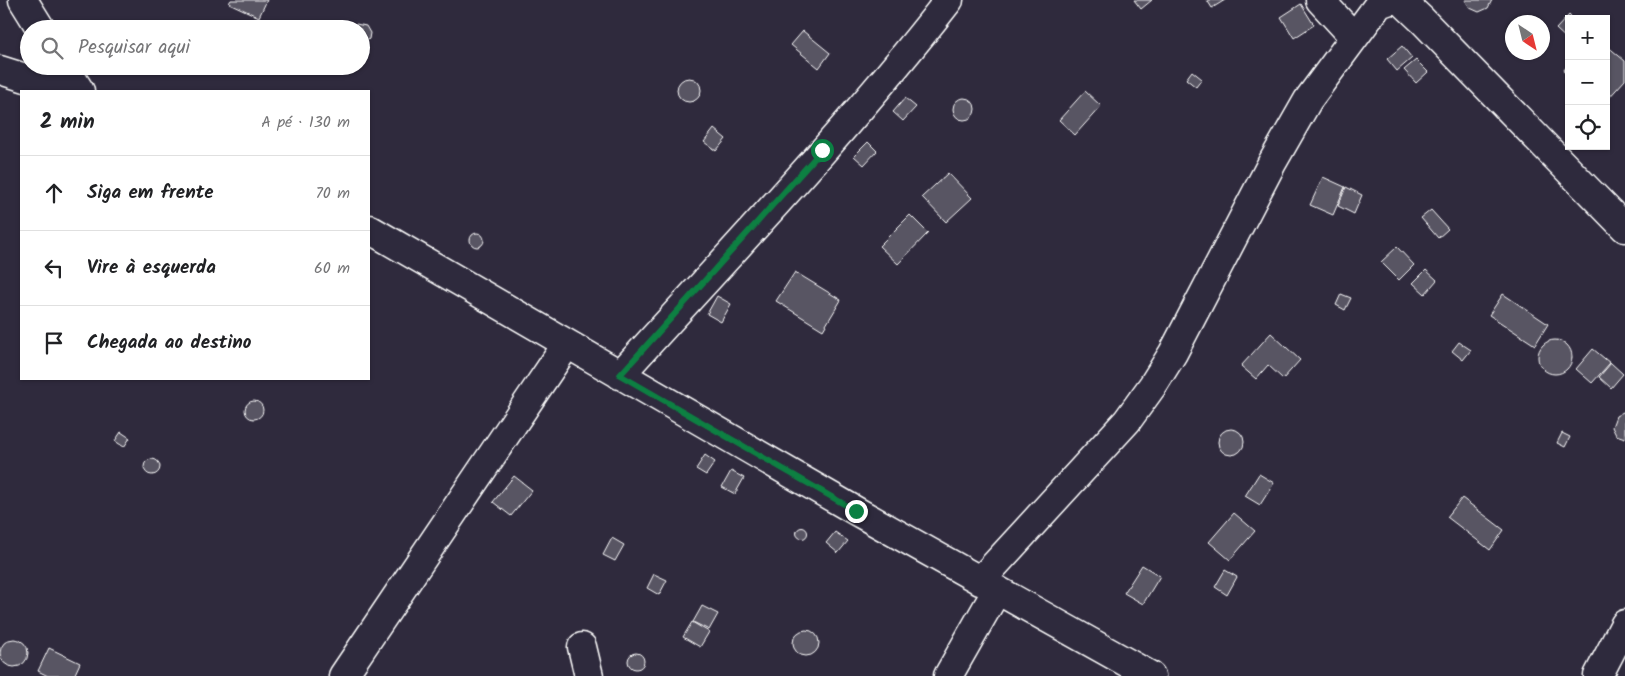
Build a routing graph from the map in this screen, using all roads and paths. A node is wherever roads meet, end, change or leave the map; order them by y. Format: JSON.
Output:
{"nodes":[{"id":1,"x":23,"y":0,"type":"edge"},
{"id":2,"x":949,"y":0,"type":"edge"},
{"id":3,"x":1320,"y":0,"type":"edge"},
{"id":4,"x":1390,"y":0,"type":"edge"},
{"id":5,"x":1395,"y":0,"type":"edge"},
{"id":6,"x":35,"y":20,"type":"edge"},
{"id":7,"x":1354,"y":37,"type":"junction"},
{"id":8,"x":0,"y":70,"type":"edge"},
{"id":9,"x":70,"y":75,"type":"edge"},
{"id":10,"x":64,"y":90,"type":"edge"},
{"id":11,"x":79,"y":90,"type":"edge"},
{"id":12,"x":1625,"y":228,"type":"edge"},
{"id":13,"x":370,"y":231,"type":"edge"},
{"id":14,"x":567,"y":344,"type":"junction"},
{"id":15,"x":620,"y":375,"type":"junction"},
{"id":16,"x":989,"y":586,"type":"junction"},
{"id":17,"x":1625,"y":624,"type":"edge"},
{"id":18,"x":582,"y":647,"type":"dead end"},
{"id":19,"x":342,"y":676,"type":"edge"},
{"id":20,"x":589,"y":676,"type":"edge"},
{"id":21,"x":948,"y":676,"type":"edge"},
{"id":22,"x":1151,"y":676,"type":"edge"},
{"id":23,"x":1598,"y":676,"type":"edge"}],
"edges":[{"from":1,"to":6,"type":"street"},
{"from":2,"to":15,"type":"street"},
{"from":3,"to":7,"type":"street"},
{"from":4,"to":7,"type":"street"},
{"from":5,"to":12,"type":"street"},
{"from":7,"to":16,"type":"street"},
{"from":8,"to":10,"type":"street"},
{"from":9,"to":11,"type":"street"},
{"from":13,"to":14,"type":"street"},
{"from":14,"to":15,"type":"street"},
{"from":14,"to":19,"type":"street"},
{"from":15,"to":16,"type":"street"},
{"from":16,"to":21,"type":"street"},
{"from":16,"to":22,"type":"street"},
{"from":17,"to":23,"type":"street"},
{"from":18,"to":20,"type":"street"}]}
